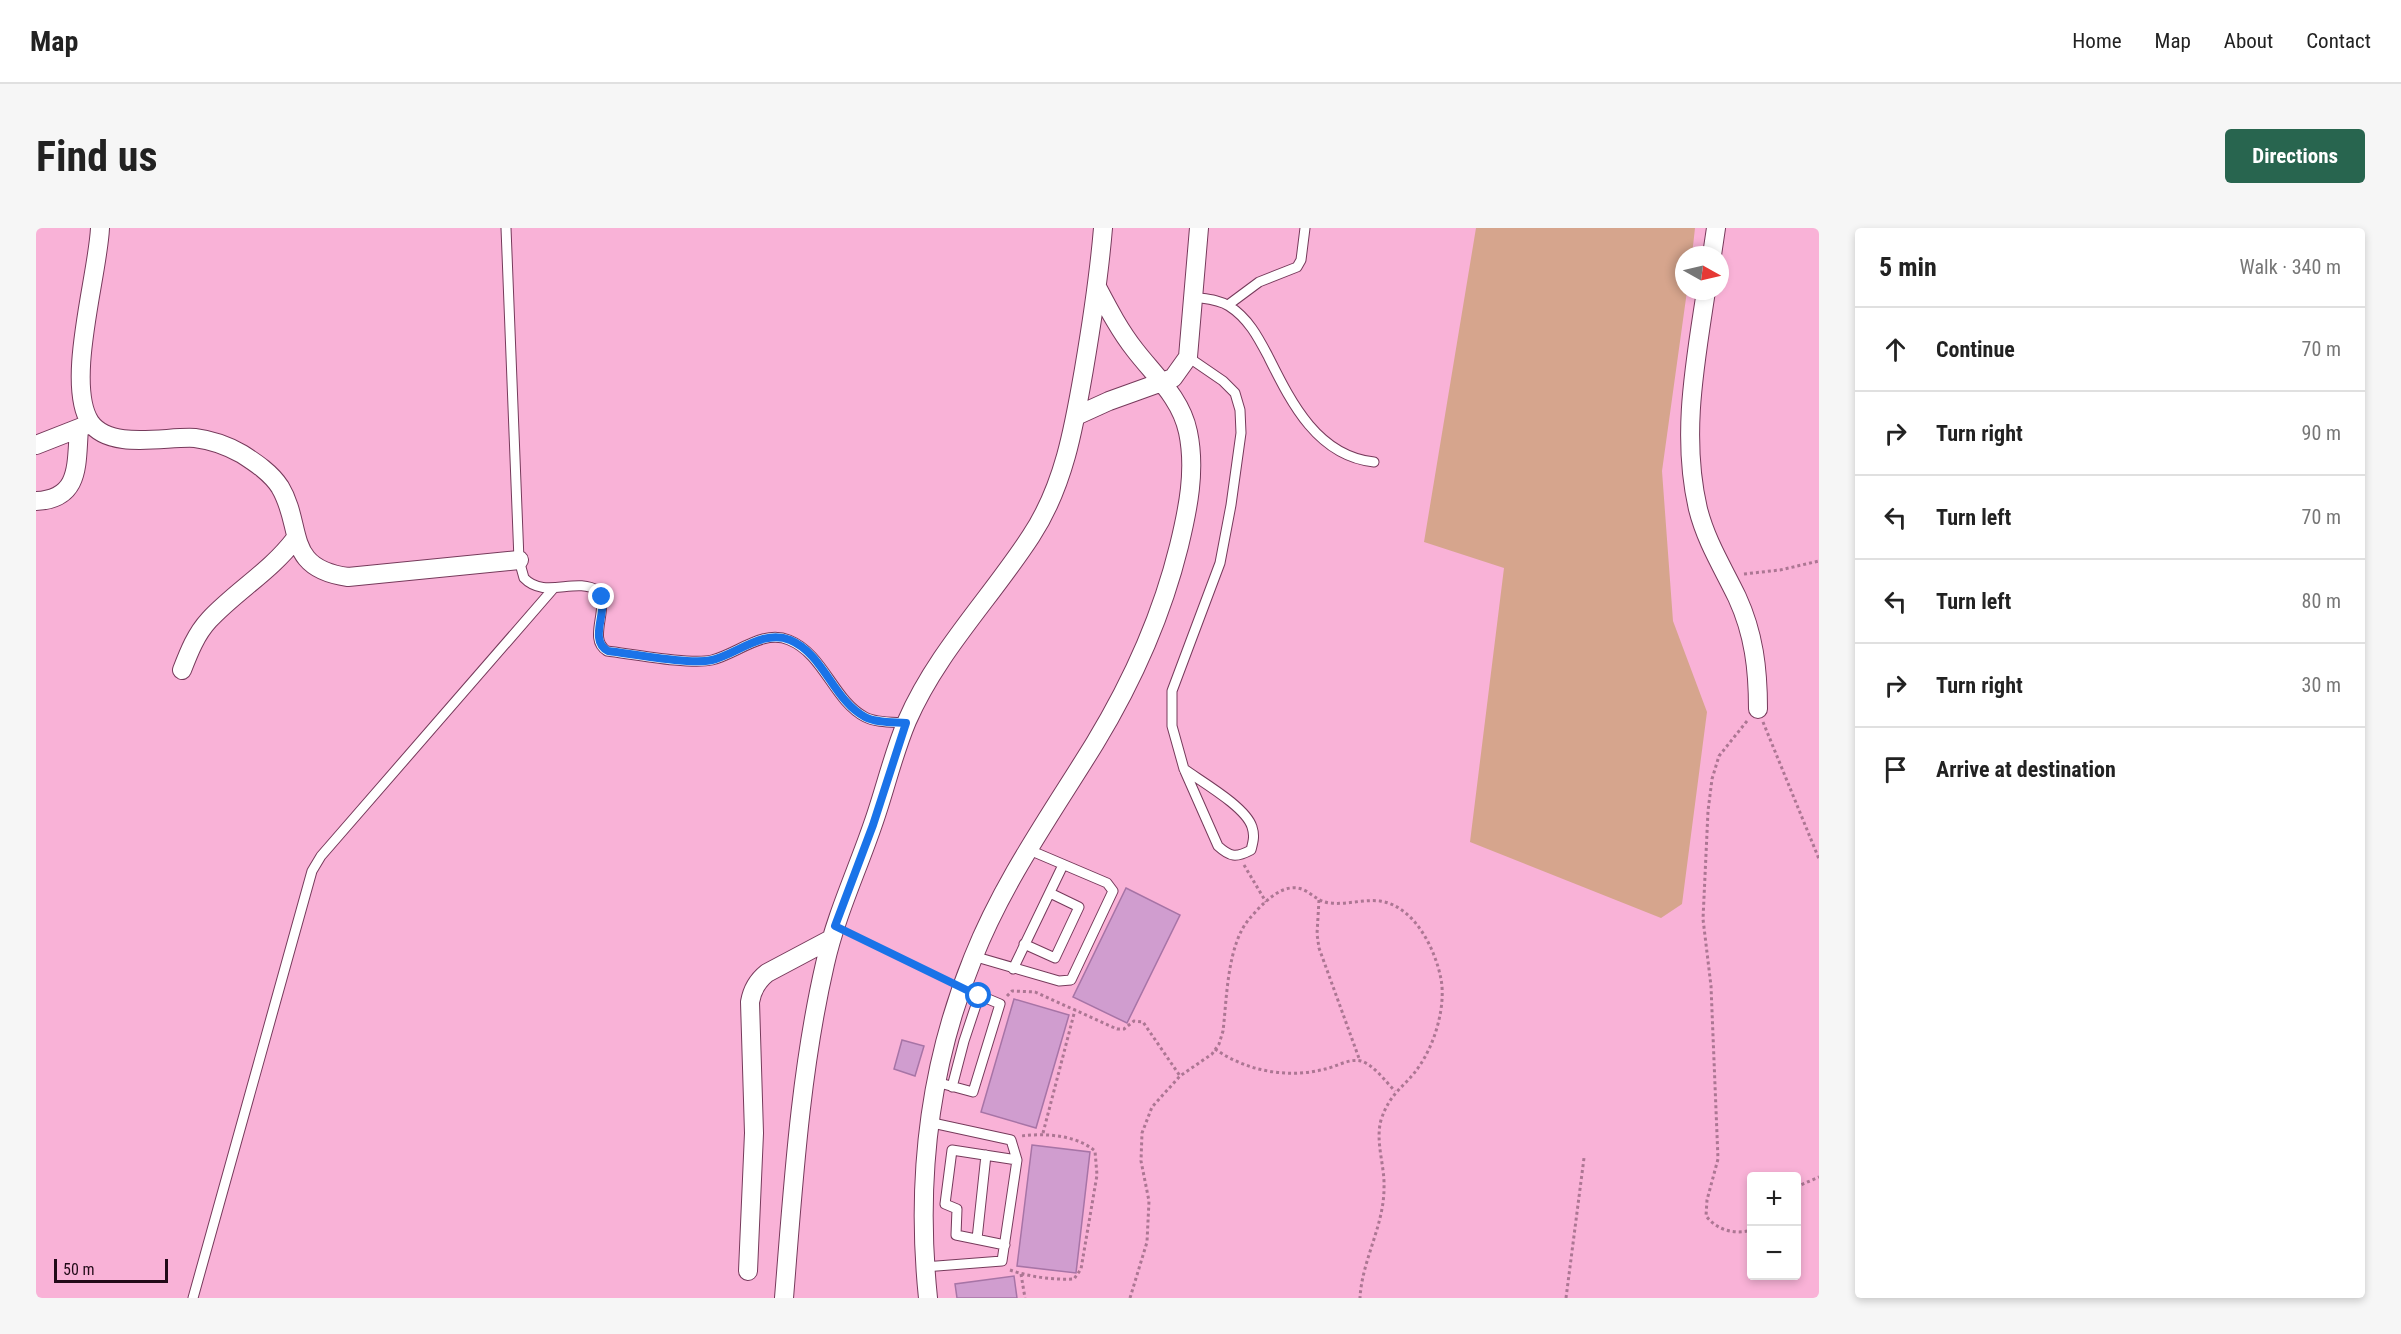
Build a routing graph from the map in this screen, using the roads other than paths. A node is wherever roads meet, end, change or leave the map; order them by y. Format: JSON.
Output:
{"nodes":[{"id":1,"x":100,"y":228,"type":"edge"},
{"id":2,"x":506,"y":228,"type":"edge"},
{"id":3,"x":1103,"y":228,"type":"edge"},
{"id":4,"x":1199,"y":228,"type":"edge"},
{"id":5,"x":1305,"y":228,"type":"edge"},
{"id":6,"x":1716,"y":228,"type":"edge"},
{"id":7,"x":1713,"y":246,"type":"edge"},
{"id":8,"x":1098,"y":289,"type":"junction"},
{"id":9,"x":1193,"y":297,"type":"junction"},
{"id":10,"x":1705,"y":300,"type":"edge"},
{"id":11,"x":1228,"y":305,"type":"junction"},
{"id":12,"x":1188,"y":357,"type":"junction"},
{"id":13,"x":1163,"y":382,"type":"junction"},
{"id":14,"x":1076,"y":416,"type":"junction"},
{"id":15,"x":85,"y":426,"type":"junction"},
{"id":16,"x":36,"y":445,"type":"edge"},
{"id":17,"x":1374,"y":462,"type":"dead end"},
{"id":18,"x":36,"y":501,"type":"edge"},
{"id":19,"x":296,"y":539,"type":"junction"},
{"id":20,"x":519,"y":560,"type":"junction"},
{"id":21,"x":553,"y":589,"type":"junction"},
{"id":22,"x":182,"y":670,"type":"dead end"},
{"id":23,"x":1758,"y":709,"type":"road end"},
{"id":24,"x":906,"y":723,"type":"junction"},
{"id":25,"x":1184,"y":769,"type":"junction"},
{"id":26,"x":1027,"y":849,"type":"junction"},
{"id":27,"x":1063,"y":866,"type":"junction"},
{"id":28,"x":1050,"y":893,"type":"junction"},
{"id":29,"x":833,"y":933,"type":"junction"},
{"id":30,"x":1024,"y":944,"type":"junction"},
{"id":31,"x":973,"y":956,"type":"junction"},
{"id":32,"x":1013,"y":969,"type":"junction"},
{"id":33,"x":962,"y":988,"type":"junction"},
{"id":34,"x":979,"y":996,"type":"junction"},
{"id":35,"x":944,"y":1084,"type":"junction"},
{"id":36,"x":928,"y":1122,"type":"junction"},
{"id":37,"x":986,"y":1155,"type":"junction"},
{"id":38,"x":1017,"y":1160,"type":"junction"},
{"id":39,"x":977,"y":1239,"type":"junction"},
{"id":40,"x":1005,"y":1245,"type":"junction"},
{"id":41,"x":924,"y":1267,"type":"junction"},
{"id":42,"x":748,"y":1271,"type":"dead end"},
{"id":43,"x":193,"y":1298,"type":"edge"},
{"id":44,"x":784,"y":1298,"type":"edge"},
{"id":45,"x":928,"y":1298,"type":"edge"}],
"edges":[{"from":1,"to":15,"type":"street"},
{"from":2,"to":20,"type":"lane"},
{"from":3,"to":8,"type":"street"},
{"from":4,"to":9,"type":"street"},
{"from":5,"to":11,"type":"lane"},
{"from":6,"to":7,"type":"street"},
{"from":8,"to":13,"type":"street"},
{"from":8,"to":14,"type":"street"},
{"from":9,"to":11,"type":"lane"},
{"from":9,"to":12,"type":"street"},
{"from":10,"to":23,"type":"street"},
{"from":11,"to":17,"type":"lane"},
{"from":12,"to":13,"type":"street"},
{"from":12,"to":25,"type":"lane"},
{"from":13,"to":14,"type":"street"},
{"from":13,"to":26,"type":"street"},
{"from":14,"to":24,"type":"street"},
{"from":15,"to":16,"type":"street"},
{"from":15,"to":18,"type":"street"},
{"from":15,"to":19,"type":"street"},
{"from":19,"to":20,"type":"street"},
{"from":19,"to":22,"type":"street"},
{"from":20,"to":21,"type":"lane"},
{"from":21,"to":24,"type":"lane"},
{"from":21,"to":43,"type":"lane"},
{"from":24,"to":29,"type":"street"},
{"from":25,"to":25,"type":"lane"},
{"from":26,"to":27,"type":"lane"},
{"from":26,"to":31,"type":"street"},
{"from":27,"to":28,"type":"lane"},
{"from":27,"to":32,"type":"lane"},
{"from":28,"to":30,"type":"lane"},
{"from":28,"to":30,"type":"lane"},
{"from":29,"to":42,"type":"street"},
{"from":29,"to":44,"type":"street"},
{"from":30,"to":32,"type":"lane"},
{"from":31,"to":32,"type":"lane"},
{"from":31,"to":33,"type":"street"},
{"from":33,"to":34,"type":"lane"},
{"from":33,"to":35,"type":"street"},
{"from":34,"to":35,"type":"lane"},
{"from":34,"to":35,"type":"lane"},
{"from":35,"to":36,"type":"street"},
{"from":36,"to":38,"type":"lane"},
{"from":36,"to":41,"type":"street"},
{"from":37,"to":38,"type":"lane"},
{"from":37,"to":39,"type":"lane"},
{"from":37,"to":39,"type":"lane"},
{"from":38,"to":40,"type":"lane"},
{"from":39,"to":40,"type":"lane"},
{"from":40,"to":41,"type":"lane"},
{"from":41,"to":45,"type":"street"}]}
